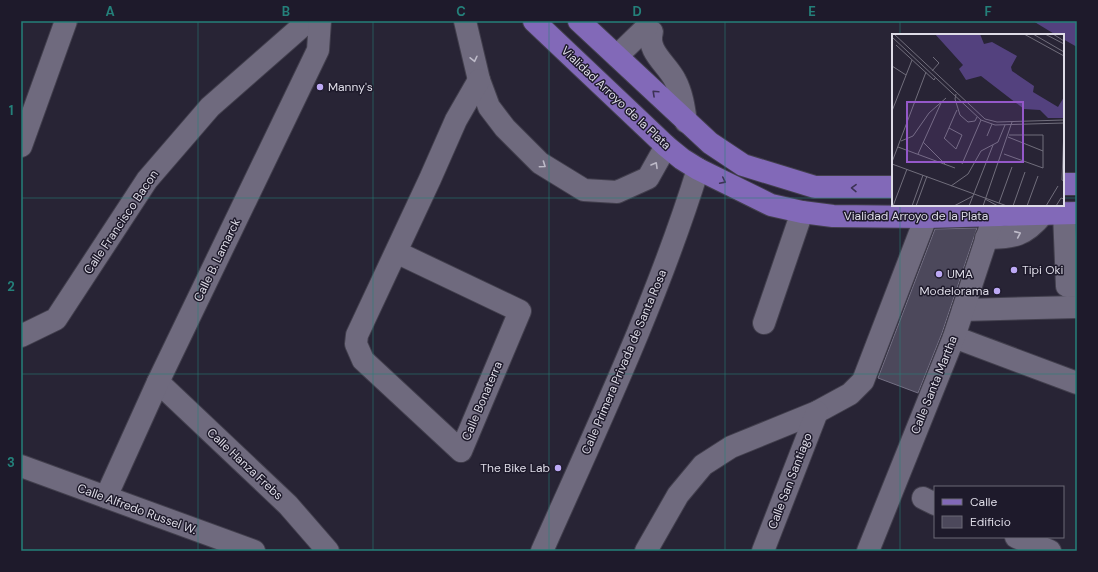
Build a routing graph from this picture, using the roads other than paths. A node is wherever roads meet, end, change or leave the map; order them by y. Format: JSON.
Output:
{"nodes":[{"id":1,"x":66,"y":21,"type":"edge"},
{"id":2,"x":308,"y":21,"type":"edge"},
{"id":3,"x":320,"y":21,"type":"edge"},
{"id":4,"x":465,"y":21,"type":"edge"},
{"id":5,"x":534,"y":21,"type":"edge"},
{"id":6,"x":579,"y":21,"type":"edge"},
{"id":7,"x":617,"y":56,"type":"junction"},
{"id":8,"x":478,"y":80,"type":"junction"},
{"id":9,"x":686,"y":122,"type":"junction"},
{"id":10,"x":21,"y":146,"type":"edge"},
{"id":11,"x":666,"y":146,"type":"junction"},
{"id":12,"x":698,"y":169,"type":"junction"},
{"id":13,"x":1064,"y":184,"type":"edge"},
{"id":14,"x":1077,"y":184,"type":"edge"},
{"id":15,"x":892,"y":187,"type":"edge"},
{"id":16,"x":994,"y":210,"type":"edge"},
{"id":17,"x":802,"y":212,"type":"junction"},
{"id":18,"x":1061,"y":213,"type":"edge"},
{"id":19,"x":926,"y":217,"type":"junction"},
{"id":20,"x":1070,"y":236,"type":"edge"},
{"id":21,"x":986,"y":238,"type":"junction"},
{"id":22,"x":396,"y":252,"type":"junction"},
{"id":23,"x":1077,"y":285,"type":"edge"},
{"id":24,"x":1077,"y":308,"type":"edge"},
{"id":25,"x":963,"y":310,"type":"junction"},
{"id":26,"x":764,"y":322,"type":"dead end"},
{"id":27,"x":21,"y":336,"type":"edge"},
{"id":28,"x":954,"y":337,"type":"junction"},
{"id":29,"x":158,"y":382,"type":"junction"},
{"id":30,"x":1077,"y":383,"type":"edge"},
{"id":31,"x":817,"y":412,"type":"junction"},
{"id":32,"x":21,"y":466,"type":"edge"},
{"id":33,"x":106,"y":497,"type":"junction"},
{"id":34,"x":1018,"y":538,"type":"edge"},
{"id":35,"x":254,"y":551,"type":"edge"},
{"id":36,"x":328,"y":551,"type":"edge"},
{"id":37,"x":542,"y":551,"type":"edge"},
{"id":38,"x":646,"y":551,"type":"edge"},
{"id":39,"x":763,"y":551,"type":"edge"},
{"id":40,"x":868,"y":551,"type":"edge"},
{"id":41,"x":1050,"y":551,"type":"edge"}],
"edges":[{"from":1,"to":10,"type":"street"},
{"from":2,"to":27,"type":"street","name":"Calle Francisco Bacon"},
{"from":3,"to":29,"type":"street","name":"Calle B. Lamarck"},
{"from":4,"to":8,"type":"street","one_way":true},
{"from":5,"to":11,"type":"main road","name":"Vialidad Arroyo de la Plata"},
{"from":6,"to":7,"type":"main road"},
{"from":9,"to":7,"type":"main road","one_way":true},
{"from":7,"to":9,"type":"street"},
{"from":8,"to":11,"type":"street","one_way":true},
{"from":8,"to":22,"type":"street","name":"Calle Bonaterra"},
{"from":15,"to":9,"type":"main road","one_way":true},
{"from":11,"to":12,"type":"main road","name":"Vialidad Arroyo de la Plata"},
{"from":12,"to":17,"type":"main road","name":"Vialidad Arroyo de la Plata","one_way":true},
{"from":12,"to":37,"type":"street","name":"Calle Primera Privada de Santa Rosa"},
{"from":13,"to":14,"type":"main road"},
{"from":16,"to":18,"type":"main road","name":"Vialidad Arroyo de la Plata"},
{"from":16,"to":19,"type":"main road","name":"Vialidad Arroyo de la Plata"},
{"from":16,"to":21,"type":"street","name":"Calle Santa Martha"},
{"from":17,"to":19,"type":"main road","name":"Vialidad Arroyo de la Plata"},
{"from":17,"to":26,"type":"street"},
{"from":18,"to":20,"type":"street"},
{"from":21,"to":18,"type":"street","one_way":true},
{"from":19,"to":31,"type":"street"},
{"from":20,"to":23,"type":"street"},
{"from":21,"to":25,"type":"street","name":"Calle Santa Martha"},
{"from":22,"to":22,"type":"street","name":"Calle Bonaterra"},
{"from":24,"to":25,"type":"street"},
{"from":25,"to":28,"type":"street","name":"Calle Santa Martha"},
{"from":28,"to":30,"type":"street"},
{"from":28,"to":40,"type":"street","name":"Calle Santa Martha"},
{"from":29,"to":33,"type":"street","name":"Calle B. Lamarck"},
{"from":29,"to":36,"type":"street","name":"Calle Hanza Frebs"},
{"from":31,"to":38,"type":"street"},
{"from":31,"to":39,"type":"street","name":"Calle San Santiago"},
{"from":32,"to":33,"type":"street","name":"Calle Alfredo Russel W."},
{"from":33,"to":35,"type":"street","name":"Calle Alfredo Russel W."},
{"from":34,"to":41,"type":"street"}]}
